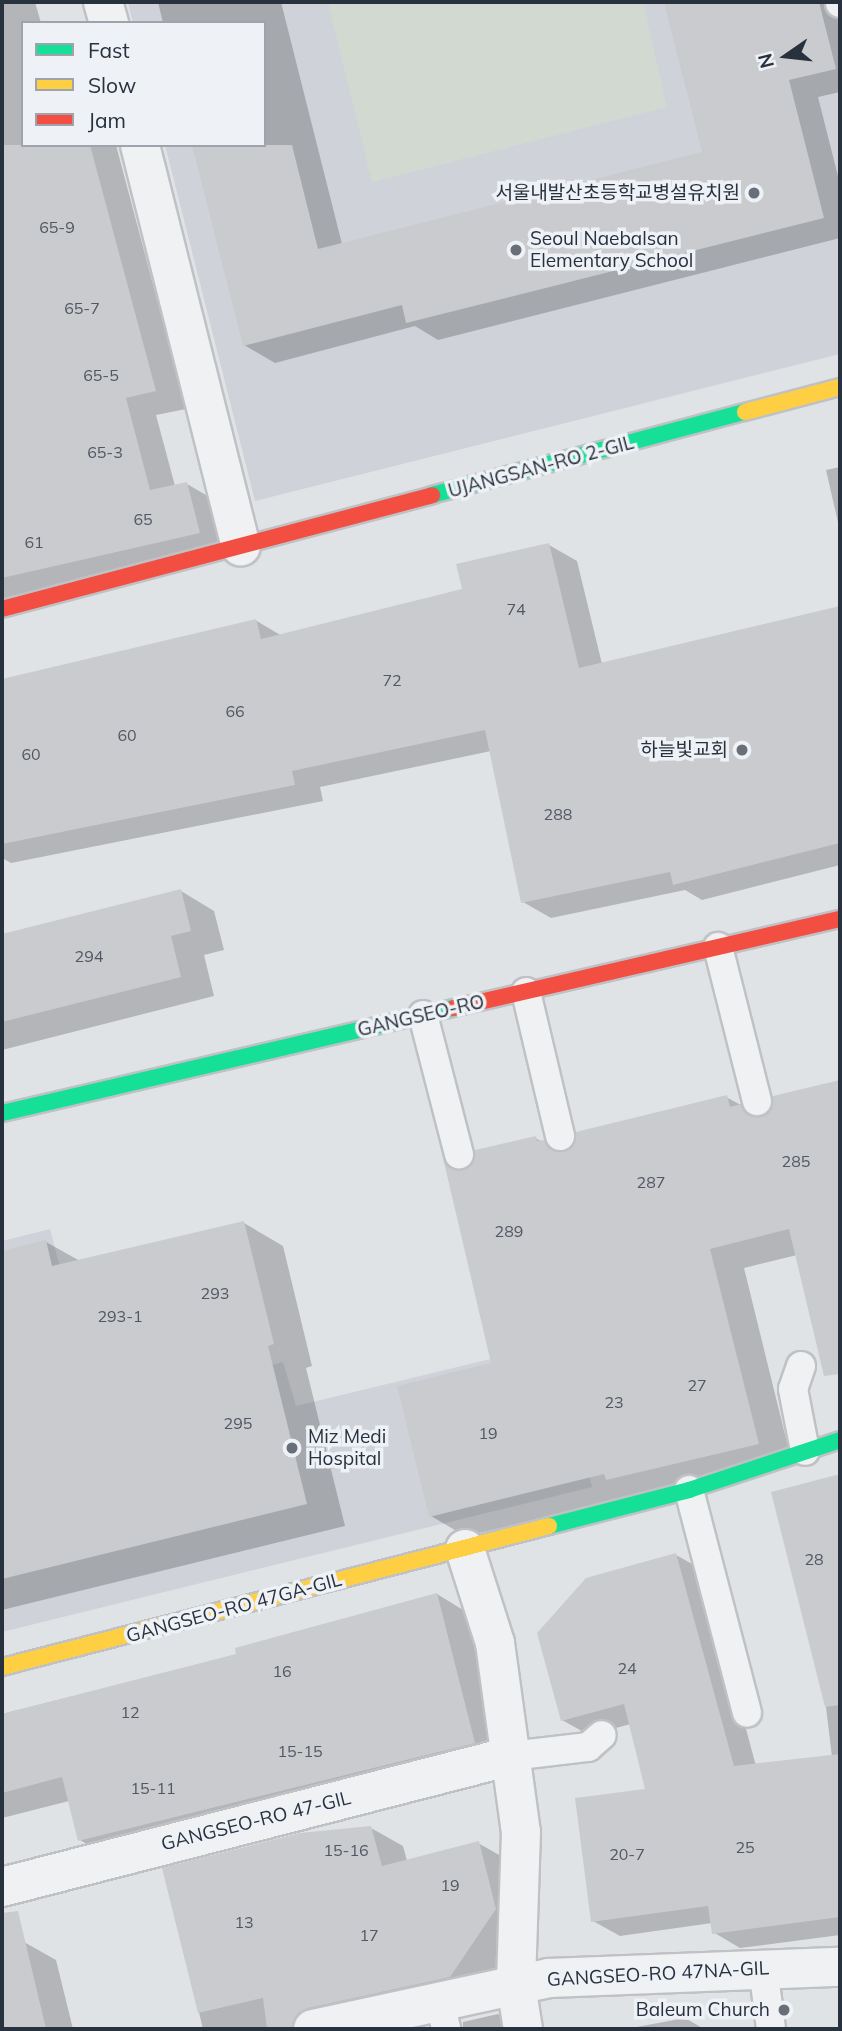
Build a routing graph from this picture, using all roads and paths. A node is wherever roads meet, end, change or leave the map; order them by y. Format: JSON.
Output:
{"nodes":[{"id":1,"x":103,"y":2,"type":"edge"},
{"id":2,"x":108,"y":21,"type":"edge"},
{"id":3,"x":141,"y":147,"type":"edge"},
{"id":4,"x":840,"y":387,"type":"edge"},
{"id":5,"x":242,"y":547,"type":"junction"},
{"id":6,"x":2,"y":609,"type":"edge"},
{"id":7,"x":840,"y":919,"type":"edge"},
{"id":8,"x":718,"y":947,"type":"junction"},
{"id":9,"x":526,"y":992,"type":"junction"},
{"id":10,"x":423,"y":1015,"type":"junction"},
{"id":11,"x":757,"y":1101,"type":"dead end"},
{"id":12,"x":2,"y":1113,"type":"edge"},
{"id":13,"x":560,"y":1136,"type":"dead end"},
{"id":14,"x":458,"y":1154,"type":"dead end"},
{"id":15,"x":801,"y":1366,"type":"dead end"},
{"id":16,"x":840,"y":1440,"type":"edge"},
{"id":17,"x":805,"y":1451,"type":"junction"},
{"id":18,"x":689,"y":1490,"type":"junction"},
{"id":19,"x":465,"y":1549,"type":"junction"},
{"id":20,"x":2,"y":1667,"type":"edge"},
{"id":21,"x":747,"y":1713,"type":"dead end"},
{"id":22,"x":602,"y":1735,"type":"dead end"},
{"id":23,"x":511,"y":1756,"type":"junction"},
{"id":24,"x":2,"y":1887,"type":"edge"},
{"id":25,"x":840,"y":1967,"type":"edge"},
{"id":26,"x":763,"y":1968,"type":"junction"},
{"id":27,"x":516,"y":1985,"type":"junction"},
{"id":28,"x":443,"y":2016,"type":"edge"},
{"id":29,"x":313,"y":2029,"type":"edge"},
{"id":30,"x":523,"y":2029,"type":"edge"},
{"id":31,"x":771,"y":2029,"type":"edge"}],
"edges":[{"from":1,"to":2,"type":"street"},
{"from":3,"to":5,"type":"street"},
{"from":4,"to":5,"type":"street","name":"UJANGSAN-RO 2-GIL"},
{"from":5,"to":6,"type":"street","name":"UJANGSAN-RO 2-GIL"},
{"from":7,"to":8,"type":"street","name":"GANGSEO-RO"},
{"from":8,"to":9,"type":"street","name":"GANGSEO-RO"},
{"from":8,"to":11,"type":"lane"},
{"from":9,"to":10,"type":"street","name":"GANGSEO-RO"},
{"from":9,"to":13,"type":"lane"},
{"from":10,"to":12,"type":"street","name":"GANGSEO-RO"},
{"from":10,"to":14,"type":"lane"},
{"from":15,"to":17,"type":"lane"},
{"from":16,"to":17,"type":"street","name":"GANGSEO-RO 47GA-GIL"},
{"from":17,"to":18,"type":"street","name":"GANGSEO-RO 47GA-GIL"},
{"from":18,"to":19,"type":"street","name":"GANGSEO-RO 47GA-GIL"},
{"from":18,"to":21,"type":"lane"},
{"from":19,"to":20,"type":"street","name":"GANGSEO-RO 47GA-GIL"},
{"from":19,"to":23,"type":"street"},
{"from":22,"to":23,"type":"lane"},
{"from":23,"to":24,"type":"street","name":"GANGSEO-RO 47-GIL"},
{"from":23,"to":27,"type":"street"},
{"from":25,"to":26,"type":"street","name":"GANGSEO-RO 47NA-GIL"},
{"from":26,"to":27,"type":"street","name":"GANGSEO-RO 47NA-GIL"},
{"from":26,"to":31,"type":"lane"},
{"from":27,"to":28,"type":"street","name":"GANGSEO-RO 47NA-GIL"},
{"from":27,"to":30,"type":"street"},
{"from":28,"to":29,"type":"street","name":"GANGSEO-RO 47NA-GIL"}]}
